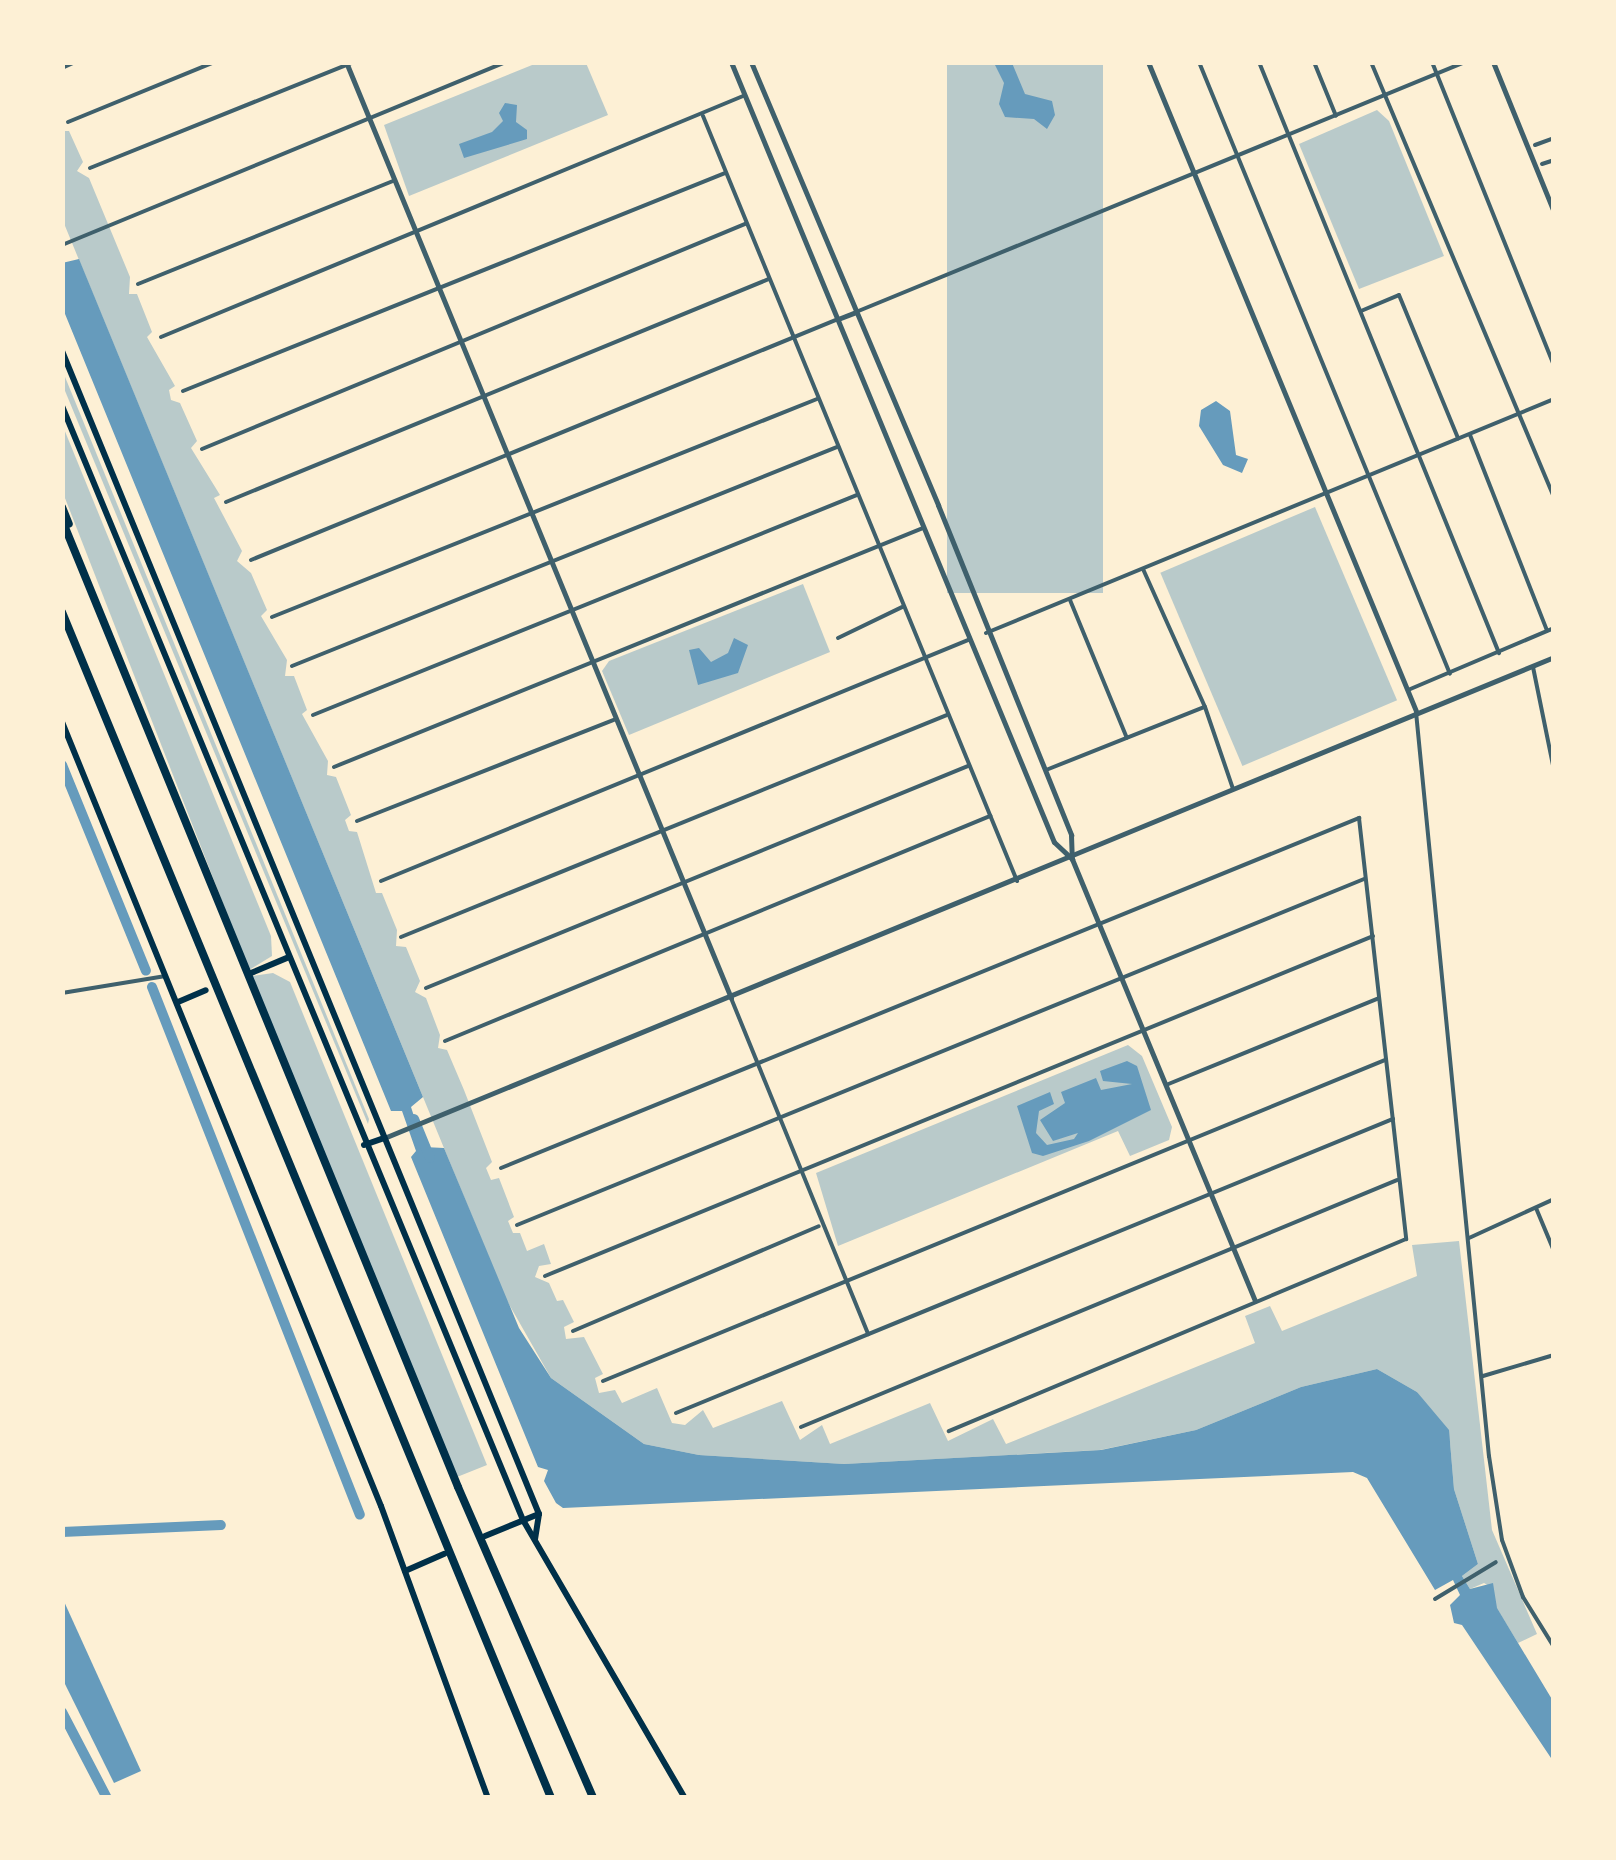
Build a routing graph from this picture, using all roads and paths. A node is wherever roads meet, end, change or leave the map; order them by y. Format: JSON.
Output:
{"nodes":[{"id":1,"x":75,"y":62,"type":"edge"},
{"id":2,"x":214,"y":62,"type":"edge"},
{"id":3,"x":505,"y":62,"type":"edge"},
{"id":4,"x":732,"y":62,"type":"edge"},
{"id":5,"x":752,"y":62,"type":"edge"},
{"id":6,"x":1148,"y":62,"type":"edge"},
{"id":7,"x":1199,"y":62,"type":"edge"},
{"id":8,"x":1258,"y":62,"type":"edge"},
{"id":9,"x":1314,"y":62,"type":"edge"},
{"id":10,"x":1371,"y":62,"type":"edge"},
{"id":11,"x":1432,"y":62,"type":"edge"},
{"id":12,"x":1465,"y":62,"type":"edge"},
{"id":13,"x":1492,"y":62,"type":"edge"},
{"id":14,"x":349,"y":63,"type":"edge"},
{"id":15,"x":62,"y":68,"type":"edge"},
{"id":16,"x":1436,"y":75,"type":"junction"},
{"id":17,"x":745,"y":95,"type":"junction"},
{"id":18,"x":1385,"y":96,"type":"junction"},
{"id":19,"x":704,"y":116,"type":"junction"},
{"id":20,"x":1336,"y":116,"type":"junction"},
{"id":21,"x":370,"y":121,"type":"junction"},
{"id":22,"x":68,"y":122,"type":"dead end"},
{"id":23,"x":1288,"y":135,"type":"junction"},
{"id":24,"x":1554,"y":138,"type":"edge"},
{"id":25,"x":1535,"y":145,"type":"dead end"},
{"id":26,"x":1238,"y":156,"type":"junction"},
{"id":27,"x":1554,"y":160,"type":"edge"},
{"id":28,"x":1542,"y":164,"type":"dead end"},
{"id":29,"x":90,"y":168,"type":"dead end"},
{"id":30,"x":726,"y":173,"type":"junction"},
{"id":31,"x":1192,"y":174,"type":"junction"},
{"id":32,"x":395,"y":181,"type":"junction"},
{"id":33,"x":1554,"y":212,"type":"edge"},
{"id":34,"x":744,"y":224,"type":"junction"},
{"id":35,"x":416,"y":232,"type":"junction"},
{"id":36,"x":62,"y":245,"type":"edge"},
{"id":37,"x":769,"y":280,"type":"junction"},
{"id":38,"x":138,"y":284,"type":"dead end"},
{"id":39,"x":440,"y":286,"type":"junction"},
{"id":40,"x":1361,"y":311,"type":"junction"},
{"id":41,"x":856,"y":312,"type":"junction"},
{"id":42,"x":838,"y":320,"type":"junction"},
{"id":43,"x":161,"y":337,"type":"dead end"},
{"id":44,"x":792,"y":338,"type":"junction"},
{"id":45,"x":462,"y":344,"type":"junction"},
{"id":46,"x":62,"y":352,"type":"edge"},
{"id":47,"x":1554,"y":365,"type":"edge"},
{"id":48,"x":183,"y":391,"type":"dead end"},
{"id":49,"x":484,"y":398,"type":"junction"},
{"id":50,"x":1554,"y":399,"type":"edge"},
{"id":51,"x":817,"y":400,"type":"junction"},
{"id":52,"x":62,"y":406,"type":"edge"},
{"id":53,"x":1518,"y":415,"type":"junction"},
{"id":54,"x":1470,"y":435,"type":"junction"},
{"id":55,"x":1459,"y":440,"type":"junction"},
{"id":56,"x":837,"y":447,"type":"junction"},
{"id":57,"x":202,"y":450,"type":"dead end"},
{"id":58,"x":508,"y":452,"type":"junction"},
{"id":59,"x":1419,"y":458,"type":"junction"},
{"id":60,"x":1370,"y":474,"type":"junction"},
{"id":61,"x":1326,"y":492,"type":"junction"},
{"id":62,"x":857,"y":495,"type":"junction"},
{"id":63,"x":1554,"y":498,"type":"edge"},
{"id":64,"x":226,"y":502,"type":"dead end"},
{"id":65,"x":62,"y":507,"type":"edge"},
{"id":66,"x":531,"y":510,"type":"junction"},
{"id":67,"x":62,"y":520,"type":"edge"},
{"id":68,"x":924,"y":528,"type":"junction"},
{"id":69,"x":878,"y":547,"type":"junction"},
{"id":70,"x":251,"y":560,"type":"dead end"},
{"id":71,"x":550,"y":560,"type":"junction"},
{"id":72,"x":1142,"y":569,"type":"junction"},
{"id":73,"x":1070,"y":600,"type":"junction"},
{"id":74,"x":902,"y":607,"type":"junction"},
{"id":75,"x":571,"y":609,"type":"junction"},
{"id":76,"x":62,"y":612,"type":"edge"},
{"id":77,"x":272,"y":617,"type":"dead end"},
{"id":78,"x":62,"y":622,"type":"edge"},
{"id":79,"x":1550,"y":629,"type":"edge"},
{"id":80,"x":986,"y":633,"type":"junction"},
{"id":81,"x":838,"y":638,"type":"dead end"},
{"id":82,"x":970,"y":639,"type":"junction"},
{"id":83,"x":1500,"y":653,"type":"junction"},
{"id":84,"x":1554,"y":657,"type":"edge"},
{"id":85,"x":924,"y":661,"type":"junction"},
{"id":86,"x":592,"y":664,"type":"junction"},
{"id":87,"x":1532,"y":665,"type":"junction"},
{"id":88,"x":292,"y":666,"type":"dead end"},
{"id":89,"x":1450,"y":674,"type":"junction"},
{"id":90,"x":1408,"y":690,"type":"junction"},
{"id":91,"x":1206,"y":707,"type":"junction"},
{"id":92,"x":139,"y":711,"type":"junction"},
{"id":93,"x":1416,"y":712,"type":"junction"},
{"id":94,"x":313,"y":715,"type":"dead end"},
{"id":95,"x":948,"y":715,"type":"junction"},
{"id":96,"x":614,"y":720,"type":"junction"},
{"id":97,"x":62,"y":722,"type":"edge"},
{"id":98,"x":1554,"y":732,"type":"edge"},
{"id":99,"x":1546,"y":734,"type":"junction"},
{"id":100,"x":1127,"y":738,"type":"junction"},
{"id":101,"x":968,"y":766,"type":"junction"},
{"id":102,"x":334,"y":767,"type":"dead end"},
{"id":103,"x":1046,"y":770,"type":"junction"},
{"id":104,"x":1554,"y":770,"type":"edge"},
{"id":105,"x":638,"y":777,"type":"junction"},
{"id":106,"x":1234,"y":790,"type":"junction"},
{"id":107,"x":990,"y":816,"type":"junction"},
{"id":108,"x":357,"y":822,"type":"dead end"},
{"id":109,"x":660,"y":832,"type":"junction"},
{"id":110,"x":1072,"y":859,"type":"junction"},
{"id":111,"x":1366,"y":878,"type":"junction"},
{"id":112,"x":381,"y":881,"type":"dead end"},
{"id":113,"x":1017,"y":881,"type":"junction"},
{"id":114,"x":683,"y":882,"type":"junction"},
{"id":115,"x":179,"y":896,"type":"junction"},
{"id":116,"x":1098,"y":922,"type":"junction"},
{"id":117,"x":703,"y":932,"type":"junction"},
{"id":118,"x":1372,"y":936,"type":"junction"},
{"id":119,"x":401,"y":937,"type":"dead end"},
{"id":120,"x":289,"y":956,"type":"junction"},
{"id":121,"x":250,"y":973,"type":"dead end"},
{"id":122,"x":166,"y":976,"type":"junction"},
{"id":123,"x":1122,"y":978,"type":"junction"},
{"id":124,"x":426,"y":988,"type":"dead end"},
{"id":125,"x":206,"y":990,"type":"dead end"},
{"id":126,"x":62,"y":993,"type":"edge"},
{"id":127,"x":731,"y":998,"type":"junction"},
{"id":128,"x":1380,"y":998,"type":"junction"},
{"id":129,"x":178,"y":1002,"type":"junction"},
{"id":130,"x":1143,"y":1030,"type":"junction"},
{"id":131,"x":444,"y":1041,"type":"dead end"},
{"id":132,"x":1386,"y":1060,"type":"junction"},
{"id":133,"x":758,"y":1062,"type":"junction"},
{"id":134,"x":1166,"y":1085,"type":"junction"},
{"id":135,"x":778,"y":1117,"type":"junction"},
{"id":136,"x":1393,"y":1120,"type":"junction"},
{"id":137,"x":384,"y":1138,"type":"junction"},
{"id":138,"x":1188,"y":1141,"type":"junction"},
{"id":139,"x":364,"y":1146,"type":"junction"},
{"id":140,"x":501,"y":1168,"type":"dead end"},
{"id":141,"x":800,"y":1174,"type":"junction"},
{"id":142,"x":1399,"y":1179,"type":"junction"},
{"id":143,"x":1210,"y":1194,"type":"junction"},
{"id":144,"x":1554,"y":1199,"type":"edge"},
{"id":145,"x":1536,"y":1208,"type":"junction"},
{"id":146,"x":517,"y":1226,"type":"dead end"},
{"id":147,"x":820,"y":1226,"type":"junction"},
{"id":148,"x":1469,"y":1238,"type":"junction"},
{"id":149,"x":1232,"y":1247,"type":"junction"},
{"id":150,"x":1554,"y":1251,"type":"edge"},
{"id":151,"x":545,"y":1276,"type":"dead end"},
{"id":152,"x":844,"y":1281,"type":"junction"},
{"id":153,"x":1255,"y":1300,"type":"junction"},
{"id":154,"x":573,"y":1331,"type":"dead end"},
{"id":155,"x":868,"y":1334,"type":"junction"},
{"id":156,"x":1554,"y":1354,"type":"edge"},
{"id":157,"x":1483,"y":1376,"type":"junction"},
{"id":158,"x":603,"y":1381,"type":"dead end"},
{"id":159,"x":676,"y":1413,"type":"dead end"},
{"id":160,"x":802,"y":1427,"type":"dead end"},
{"id":161,"x":949,"y":1431,"type":"dead end"},
{"id":162,"x":538,"y":1514,"type":"junction"},
{"id":163,"x":523,"y":1520,"type":"junction"},
{"id":164,"x":486,"y":1536,"type":"dead end"},
{"id":165,"x":535,"y":1540,"type":"junction"},
{"id":166,"x":444,"y":1554,"type":"dead end"},
{"id":167,"x":1496,"y":1562,"type":"dead end"},
{"id":168,"x":406,"y":1571,"type":"junction"},
{"id":169,"x":1435,"y":1598,"type":"dead end"},
{"id":170,"x":1554,"y":1647,"type":"edge"},
{"id":171,"x":488,"y":1798,"type":"edge"},
{"id":172,"x":552,"y":1798,"type":"edge"},
{"id":173,"x":593,"y":1798,"type":"edge"},
{"id":174,"x":685,"y":1798,"type":"edge"}],
"edges":[{"from":1,"to":15,"type":"street"},
{"from":2,"to":22,"type":"street"},
{"from":3,"to":21,"type":"street"},
{"from":4,"to":17,"type":"street"},
{"from":5,"to":41,"type":"street"},
{"from":6,"to":31,"type":"street"},
{"from":7,"to":26,"type":"street"},
{"from":8,"to":23,"type":"street"},
{"from":9,"to":20,"type":"street"},
{"from":10,"to":18,"type":"street"},
{"from":11,"to":16,"type":"street"},
{"from":12,"to":16,"type":"street"},
{"from":13,"to":33,"type":"street"},
{"from":14,"to":21,"type":"street"},
{"from":14,"to":29,"type":"street"},
{"from":16,"to":18,"type":"street"},
{"from":16,"to":47,"type":"street"},
{"from":17,"to":19,"type":"street"},
{"from":17,"to":42,"type":"street"},
{"from":18,"to":20,"type":"street"},
{"from":18,"to":53,"type":"street"},
{"from":19,"to":30,"type":"street"},
{"from":19,"to":35,"type":"street"},
{"from":20,"to":23,"type":"street"},
{"from":21,"to":32,"type":"street"},
{"from":21,"to":36,"type":"street"},
{"from":23,"to":26,"type":"street"},
{"from":23,"to":40,"type":"street"},
{"from":24,"to":25,"type":"street"},
{"from":26,"to":31,"type":"street"},
{"from":26,"to":60,"type":"street"},
{"from":27,"to":28,"type":"street"},
{"from":30,"to":34,"type":"street"},
{"from":30,"to":39,"type":"street"},
{"from":31,"to":41,"type":"street"},
{"from":31,"to":61,"type":"street"},
{"from":32,"to":35,"type":"street"},
{"from":32,"to":38,"type":"street"},
{"from":34,"to":37,"type":"street"},
{"from":34,"to":45,"type":"street"},
{"from":35,"to":39,"type":"street"},
{"from":35,"to":43,"type":"street"},
{"from":37,"to":44,"type":"street"},
{"from":37,"to":49,"type":"street"},
{"from":39,"to":45,"type":"street"},
{"from":39,"to":48,"type":"street"},
{"from":40,"to":55,"type":"street"},
{"from":40,"to":59,"type":"street"},
{"from":41,"to":42,"type":"street"},
{"from":41,"to":80,"type":"street"},
{"from":42,"to":44,"type":"street"},
{"from":42,"to":68,"type":"street"},
{"from":44,"to":51,"type":"street"},
{"from":44,"to":58,"type":"street"},
{"from":45,"to":49,"type":"street"},
{"from":45,"to":57,"type":"street"},
{"from":46,"to":137,"type":"main road"},
{"from":49,"to":58,"type":"street"},
{"from":49,"to":64,"type":"street"},
{"from":50,"to":53,"type":"street"},
{"from":51,"to":56,"type":"street"},
{"from":51,"to":66,"type":"street"},
{"from":52,"to":120,"type":"main road"},
{"from":53,"to":54,"type":"street"},
{"from":53,"to":63,"type":"street"},
{"from":54,"to":55,"type":"street"},
{"from":54,"to":79,"type":"street"},
{"from":55,"to":59,"type":"street"},
{"from":56,"to":62,"type":"street"},
{"from":56,"to":71,"type":"street"},
{"from":58,"to":66,"type":"street"},
{"from":58,"to":70,"type":"street"},
{"from":59,"to":60,"type":"street"},
{"from":59,"to":83,"type":"street"},
{"from":60,"to":61,"type":"street"},
{"from":60,"to":89,"type":"street"},
{"from":61,"to":72,"type":"street"},
{"from":61,"to":90,"type":"street"},
{"from":62,"to":69,"type":"street"},
{"from":62,"to":75,"type":"street"},
{"from":65,"to":92,"type":"highway"},
{"from":66,"to":71,"type":"street"},
{"from":66,"to":77,"type":"street"},
{"from":67,"to":92,"type":"highway"},
{"from":68,"to":69,"type":"street"},
{"from":68,"to":82,"type":"street"},
{"from":69,"to":74,"type":"street"},
{"from":69,"to":86,"type":"street"},
{"from":71,"to":75,"type":"street"},
{"from":71,"to":88,"type":"street"},
{"from":72,"to":73,"type":"street"},
{"from":72,"to":91,"type":"street"},
{"from":73,"to":80,"type":"street"},
{"from":73,"to":100,"type":"street"},
{"from":74,"to":81,"type":"street"},
{"from":74,"to":85,"type":"street"},
{"from":75,"to":86,"type":"street"},
{"from":75,"to":94,"type":"street"},
{"from":76,"to":115,"type":"highway"},
{"from":78,"to":115,"type":"highway"},
{"from":79,"to":83,"type":"street"},
{"from":80,"to":82,"type":"street"},
{"from":80,"to":103,"type":"street"},
{"from":82,"to":85,"type":"street"},
{"from":82,"to":110,"type":"street"},
{"from":83,"to":89,"type":"street"},
{"from":84,"to":87,"type":"street"},
{"from":85,"to":95,"type":"street"},
{"from":85,"to":105,"type":"street"},
{"from":86,"to":96,"type":"street"},
{"from":86,"to":102,"type":"street"},
{"from":87,"to":93,"type":"street"},
{"from":87,"to":99,"type":"street"},
{"from":89,"to":90,"type":"street"},
{"from":90,"to":93,"type":"street"},
{"from":91,"to":100,"type":"street"},
{"from":91,"to":106,"type":"street"},
{"from":92,"to":173,"type":"highway"},
{"from":93,"to":106,"type":"street"},
{"from":93,"to":148,"type":"street"},
{"from":95,"to":101,"type":"street"},
{"from":95,"to":109,"type":"street"},
{"from":96,"to":105,"type":"street"},
{"from":96,"to":108,"type":"street"},
{"from":97,"to":122,"type":"main road"},
{"from":98,"to":99,"type":"street"},
{"from":99,"to":104,"type":"street"},
{"from":100,"to":103,"type":"street"},
{"from":101,"to":107,"type":"street"},
{"from":101,"to":114,"type":"street"},
{"from":103,"to":110,"type":"street"},
{"from":105,"to":109,"type":"street"},
{"from":105,"to":112,"type":"street"},
{"from":106,"to":110,"type":"street"},
{"from":107,"to":113,"type":"street"},
{"from":107,"to":117,"type":"street"},
{"from":109,"to":114,"type":"street"},
{"from":109,"to":119,"type":"street"},
{"from":110,"to":113,"type":"street"},
{"from":110,"to":116,"type":"street"},
{"from":111,"to":116,"type":"street"},
{"from":111,"to":118,"type":"street"},
{"from":111,"to":123,"type":"street"},
{"from":113,"to":127,"type":"street"},
{"from":114,"to":117,"type":"street"},
{"from":114,"to":124,"type":"street"},
{"from":115,"to":172,"type":"highway"},
{"from":116,"to":123,"type":"street"},
{"from":116,"to":133,"type":"street"},
{"from":117,"to":127,"type":"street"},
{"from":117,"to":131,"type":"street"},
{"from":118,"to":128,"type":"street"},
{"from":118,"to":130,"type":"street"},
{"from":120,"to":121,"type":"main road"},
{"from":120,"to":139,"type":"main road"},
{"from":122,"to":126,"type":"street"},
{"from":122,"to":129,"type":"main road"},
{"from":123,"to":130,"type":"street"},
{"from":123,"to":135,"type":"street"},
{"from":125,"to":129,"type":"main road"},
{"from":127,"to":133,"type":"street"},
{"from":127,"to":137,"type":"street"},
{"from":128,"to":132,"type":"street"},
{"from":128,"to":134,"type":"street"},
{"from":129,"to":168,"type":"main road"},
{"from":130,"to":134,"type":"street"},
{"from":130,"to":141,"type":"street"},
{"from":132,"to":136,"type":"street"},
{"from":132,"to":138,"type":"street"},
{"from":133,"to":135,"type":"street"},
{"from":133,"to":140,"type":"street"},
{"from":134,"to":138,"type":"street"},
{"from":135,"to":141,"type":"street"},
{"from":135,"to":146,"type":"street"},
{"from":136,"to":142,"type":"street"},
{"from":136,"to":143,"type":"street"},
{"from":137,"to":139,"type":"main road"},
{"from":137,"to":162,"type":"main road"},
{"from":138,"to":143,"type":"street"},
{"from":138,"to":152,"type":"street"},
{"from":139,"to":163,"type":"main road"},
{"from":141,"to":147,"type":"street"},
{"from":141,"to":151,"type":"street"},
{"from":142,"to":149,"type":"street"},
{"from":142,"to":153,"type":"street"},
{"from":143,"to":149,"type":"street"},
{"from":143,"to":155,"type":"street"},
{"from":144,"to":145,"type":"street"},
{"from":145,"to":148,"type":"street"},
{"from":145,"to":150,"type":"street"},
{"from":147,"to":152,"type":"street"},
{"from":147,"to":154,"type":"street"},
{"from":148,"to":157,"type":"street"},
{"from":149,"to":153,"type":"street"},
{"from":149,"to":160,"type":"street"},
{"from":152,"to":155,"type":"street"},
{"from":152,"to":158,"type":"street"},
{"from":153,"to":161,"type":"street"},
{"from":155,"to":159,"type":"street"},
{"from":156,"to":157,"type":"street"},
{"from":157,"to":170,"type":"street"},
{"from":162,"to":163,"type":"main road"},
{"from":162,"to":165,"type":"main road"},
{"from":163,"to":164,"type":"main road"},
{"from":163,"to":165,"type":"main road"},
{"from":165,"to":174,"type":"main road"},
{"from":166,"to":168,"type":"main road"},
{"from":167,"to":169,"type":"street"},
{"from":168,"to":171,"type":"main road"}]}
